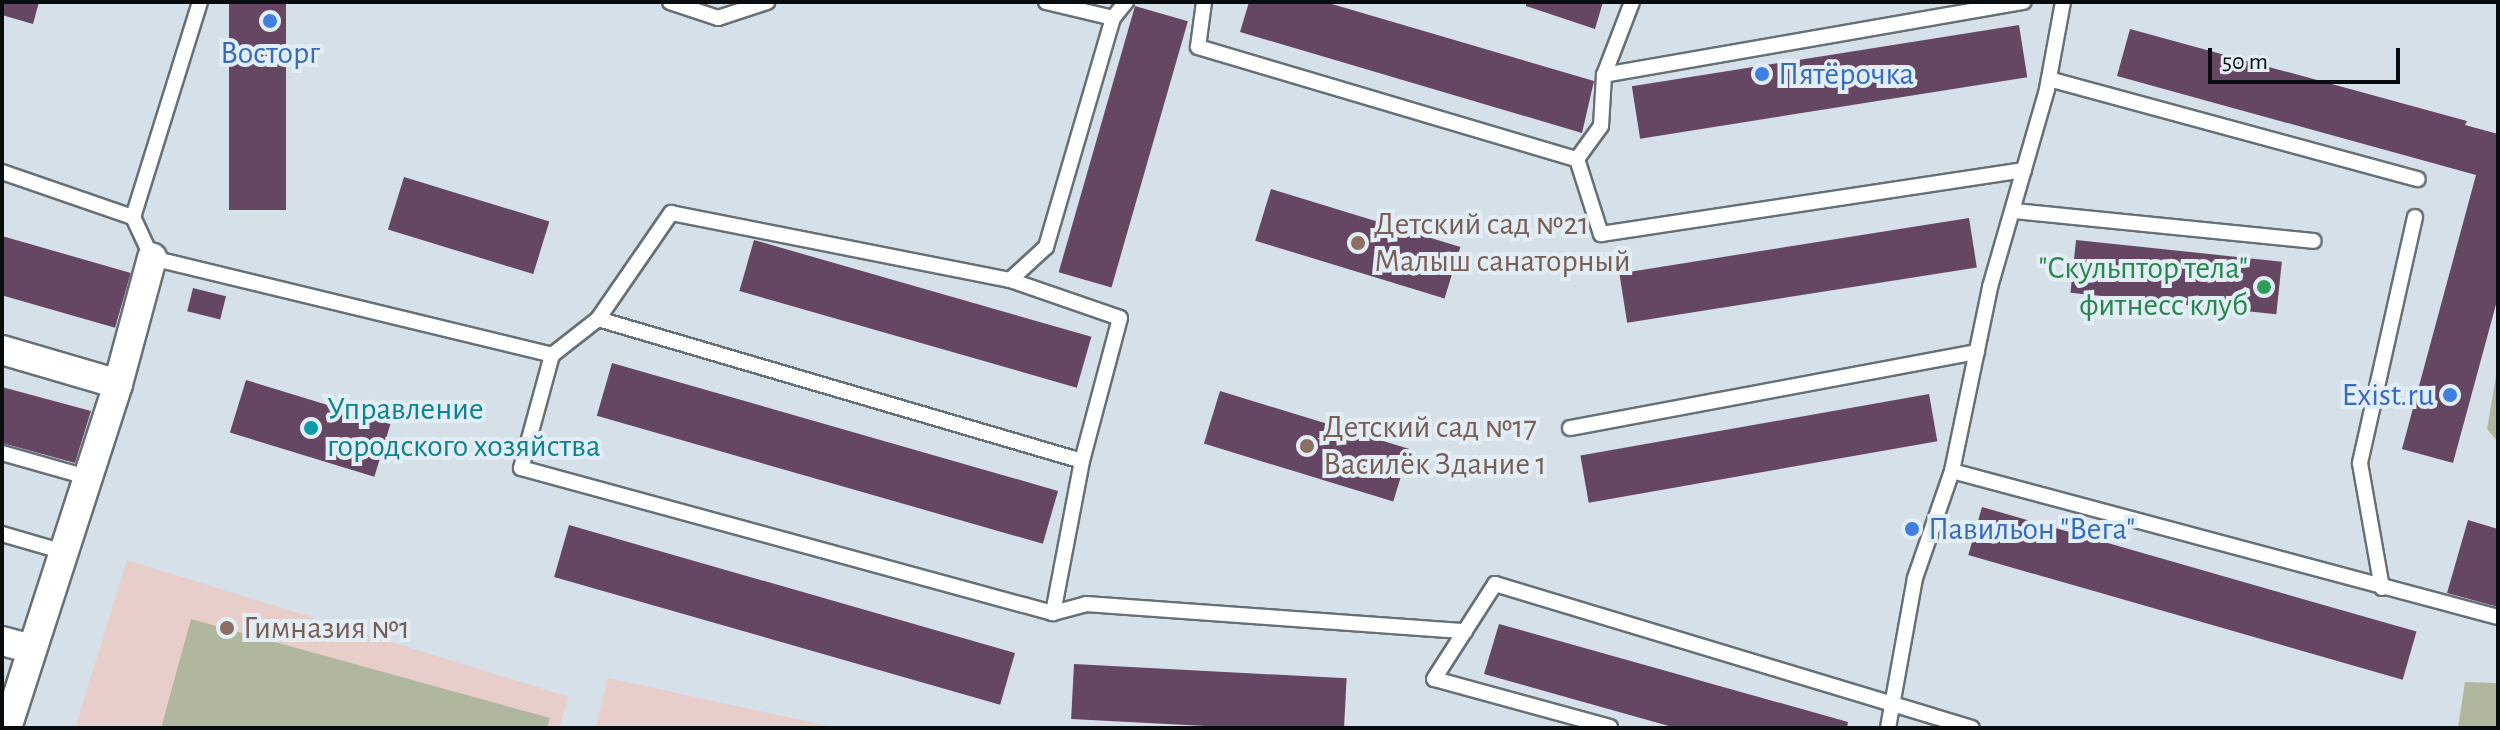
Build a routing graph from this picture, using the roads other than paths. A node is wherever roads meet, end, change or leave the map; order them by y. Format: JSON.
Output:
{"nodes":[{"id":1,"x":200,"y":2,"type":"edge"},
{"id":2,"x":670,"y":2,"type":"edge"},
{"id":3,"x":767,"y":2,"type":"edge"},
{"id":4,"x":1046,"y":2,"type":"edge"},
{"id":5,"x":1126,"y":2,"type":"edge"},
{"id":6,"x":1204,"y":2,"type":"edge"},
{"id":7,"x":1632,"y":2,"type":"edge"},
{"id":8,"x":2024,"y":2,"type":"edge"},
{"id":9,"x":2063,"y":2,"type":"edge"},
{"id":10,"x":1113,"y":18,"type":"junction"},
{"id":11,"x":1604,"y":75,"type":"junction"},
{"id":12,"x":2049,"y":79,"type":"junction"},
{"id":13,"x":1577,"y":159,"type":"junction"},
{"id":14,"x":2024,"y":170,"type":"junction"},
{"id":15,"x":2,"y":172,"type":"edge"},
{"id":16,"x":2418,"y":179,"type":"dead end"},
{"id":17,"x":2014,"y":211,"type":"junction"},
{"id":18,"x":133,"y":217,"type":"junction"},
{"id":19,"x":2415,"y":217,"type":"dead end"},
{"id":20,"x":2313,"y":241,"type":"dead end"},
{"id":21,"x":152,"y":258,"type":"junction"},
{"id":22,"x":1010,"y":280,"type":"junction"},
{"id":23,"x":598,"y":319,"type":"junction"},
{"id":24,"x":2,"y":350,"type":"edge"},
{"id":25,"x":1977,"y":352,"type":"junction"},
{"id":26,"x":552,"y":355,"type":"junction"},
{"id":27,"x":118,"y":384,"type":"junction"},
{"id":28,"x":1570,"y":428,"type":"dead end"},
{"id":29,"x":2,"y":453,"type":"edge"},
{"id":30,"x":1082,"y":461,"type":"junction"},
{"id":31,"x":1952,"y":471,"type":"junction"},
{"id":32,"x":87,"y":477,"type":"junction"},
{"id":33,"x":2,"y":534,"type":"edge"},
{"id":34,"x":64,"y":552,"type":"junction"},
{"id":35,"x":2382,"y":588,"type":"junction"},
{"id":36,"x":1053,"y":613,"type":"junction"},
{"id":37,"x":2498,"y":617,"type":"edge"},
{"id":38,"x":1465,"y":631,"type":"junction"},
{"id":39,"x":2,"y":641,"type":"edge"},
{"id":40,"x":32,"y":649,"type":"junction"},
{"id":41,"x":1894,"y":706,"type":"junction"},
{"id":42,"x":1610,"y":727,"type":"edge"},
{"id":43,"x":7,"y":728,"type":"edge"},
{"id":44,"x":1888,"y":728,"type":"edge"},
{"id":45,"x":1972,"y":728,"type":"edge"}],
"edges":[{"from":1,"to":18,"type":"lane"},
{"from":2,"to":3,"type":"lane"},
{"from":4,"to":10,"type":"lane"},
{"from":5,"to":10,"type":"lane"},
{"from":6,"to":13,"type":"lane"},
{"from":7,"to":11,"type":"lane"},
{"from":8,"to":11,"type":"lane"},
{"from":9,"to":12,"type":"lane"},
{"from":10,"to":22,"type":"lane"},
{"from":11,"to":13,"type":"lane"},
{"from":12,"to":14,"type":"lane"},
{"from":12,"to":16,"type":"lane"},
{"from":13,"to":14,"type":"lane"},
{"from":14,"to":17,"type":"lane"},
{"from":15,"to":18,"type":"lane"},
{"from":17,"to":20,"type":"lane"},
{"from":17,"to":25,"type":"lane"},
{"from":18,"to":21,"type":"lane"},
{"from":19,"to":35,"type":"lane"},
{"from":21,"to":26,"type":"lane"},
{"from":21,"to":27,"type":"street"},
{"from":22,"to":23,"type":"lane"},
{"from":22,"to":30,"type":"lane"},
{"from":23,"to":26,"type":"lane"},
{"from":23,"to":30,"type":"lane"},
{"from":24,"to":27,"type":"street"},
{"from":25,"to":28,"type":"lane"},
{"from":25,"to":31,"type":"lane"},
{"from":26,"to":36,"type":"lane"},
{"from":27,"to":32,"type":"street"},
{"from":29,"to":32,"type":"lane"},
{"from":30,"to":36,"type":"lane"},
{"from":31,"to":35,"type":"lane"},
{"from":31,"to":41,"type":"lane"},
{"from":32,"to":34,"type":"street"},
{"from":33,"to":34,"type":"lane"},
{"from":34,"to":40,"type":"street"},
{"from":35,"to":37,"type":"lane"},
{"from":36,"to":38,"type":"lane"},
{"from":38,"to":41,"type":"lane"},
{"from":38,"to":42,"type":"lane"},
{"from":39,"to":40,"type":"street"},
{"from":40,"to":43,"type":"street"},
{"from":41,"to":44,"type":"lane"},
{"from":41,"to":45,"type":"lane"}]}
